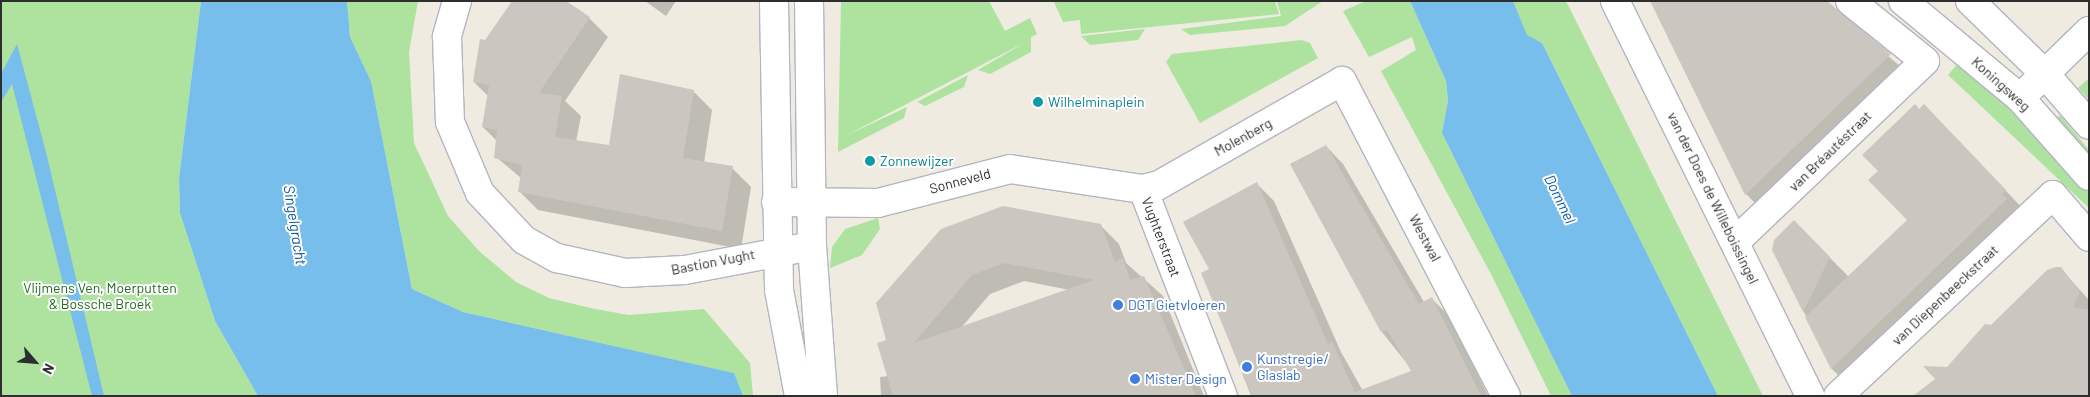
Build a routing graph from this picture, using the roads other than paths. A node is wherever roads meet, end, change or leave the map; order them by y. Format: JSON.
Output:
{"nodes":[{"id":1,"x":457,"y":1,"type":"edge"},
{"id":2,"x":774,"y":1,"type":"edge"},
{"id":3,"x":809,"y":1,"type":"edge"},
{"id":4,"x":1615,"y":1,"type":"edge"},
{"id":5,"x":1850,"y":1,"type":"edge"},
{"id":6,"x":1903,"y":1,"type":"edge"},
{"id":7,"x":1970,"y":1,"type":"edge"},
{"id":8,"x":2089,"y":31,"type":"edge"},
{"id":9,"x":2045,"y":74,"type":"junction"},
{"id":10,"x":1342,"y":81,"type":"joint"},
{"id":11,"x":2020,"y":98,"type":"junction"},
{"id":12,"x":2089,"y":125,"type":"edge"},
{"id":13,"x":2089,"y":176,"type":"edge"},
{"id":14,"x":1143,"y":189,"type":"junction"},
{"id":15,"x":776,"y":202,"type":"junction"},
{"id":16,"x":811,"y":202,"type":"junction"},
{"id":17,"x":2089,"y":237,"type":"edge"},
{"id":18,"x":1735,"y":242,"type":"junction"},
{"id":19,"x":812,"y":246,"type":"junction"},
{"id":20,"x":777,"y":250,"type":"junction"},
{"id":21,"x":799,"y":396,"type":"edge"},
{"id":22,"x":823,"y":396,"type":"edge"},
{"id":23,"x":1223,"y":396,"type":"edge"},
{"id":24,"x":1506,"y":396,"type":"edge"},
{"id":25,"x":1810,"y":396,"type":"edge"},
{"id":26,"x":1838,"y":396,"type":"edge"}],
"edges":[{"from":1,"to":20,"type":"street","name":"Bastion Vught"},
{"from":2,"to":15,"type":"street"},
{"from":3,"to":16,"type":"street"},
{"from":4,"to":18,"type":"street","name":"van der Does de Willeboissingel"},
{"from":5,"to":18,"type":"street","name":"van Bréautéstraat"},
{"from":6,"to":11,"type":"street","name":"Koningsweg"},
{"from":7,"to":9,"type":"street"},
{"from":8,"to":9,"type":"street"},
{"from":9,"to":11,"type":"street"},
{"from":9,"to":12,"type":"street"},
{"from":10,"to":14,"type":"street","name":"Molenberg"},
{"from":10,"to":24,"type":"street","name":"Westwal"},
{"from":11,"to":13,"type":"street","name":"Koningsweg"},
{"from":14,"to":16,"type":"street","name":"Sonneveld"},
{"from":14,"to":23,"type":"street","name":"Vughterstraat"},
{"from":15,"to":16,"type":"street","name":"Sonneveld"},
{"from":15,"to":20,"type":"street"},
{"from":16,"to":19,"type":"street"},
{"from":17,"to":26,"type":"street","name":"van Diepenbeeckstraat"},
{"from":18,"to":25,"type":"street","name":"van der Does de Willeboissingel"},
{"from":19,"to":20,"type":"street","name":"Bastion Vught"},
{"from":19,"to":22,"type":"street"},
{"from":20,"to":21,"type":"street"}]}
